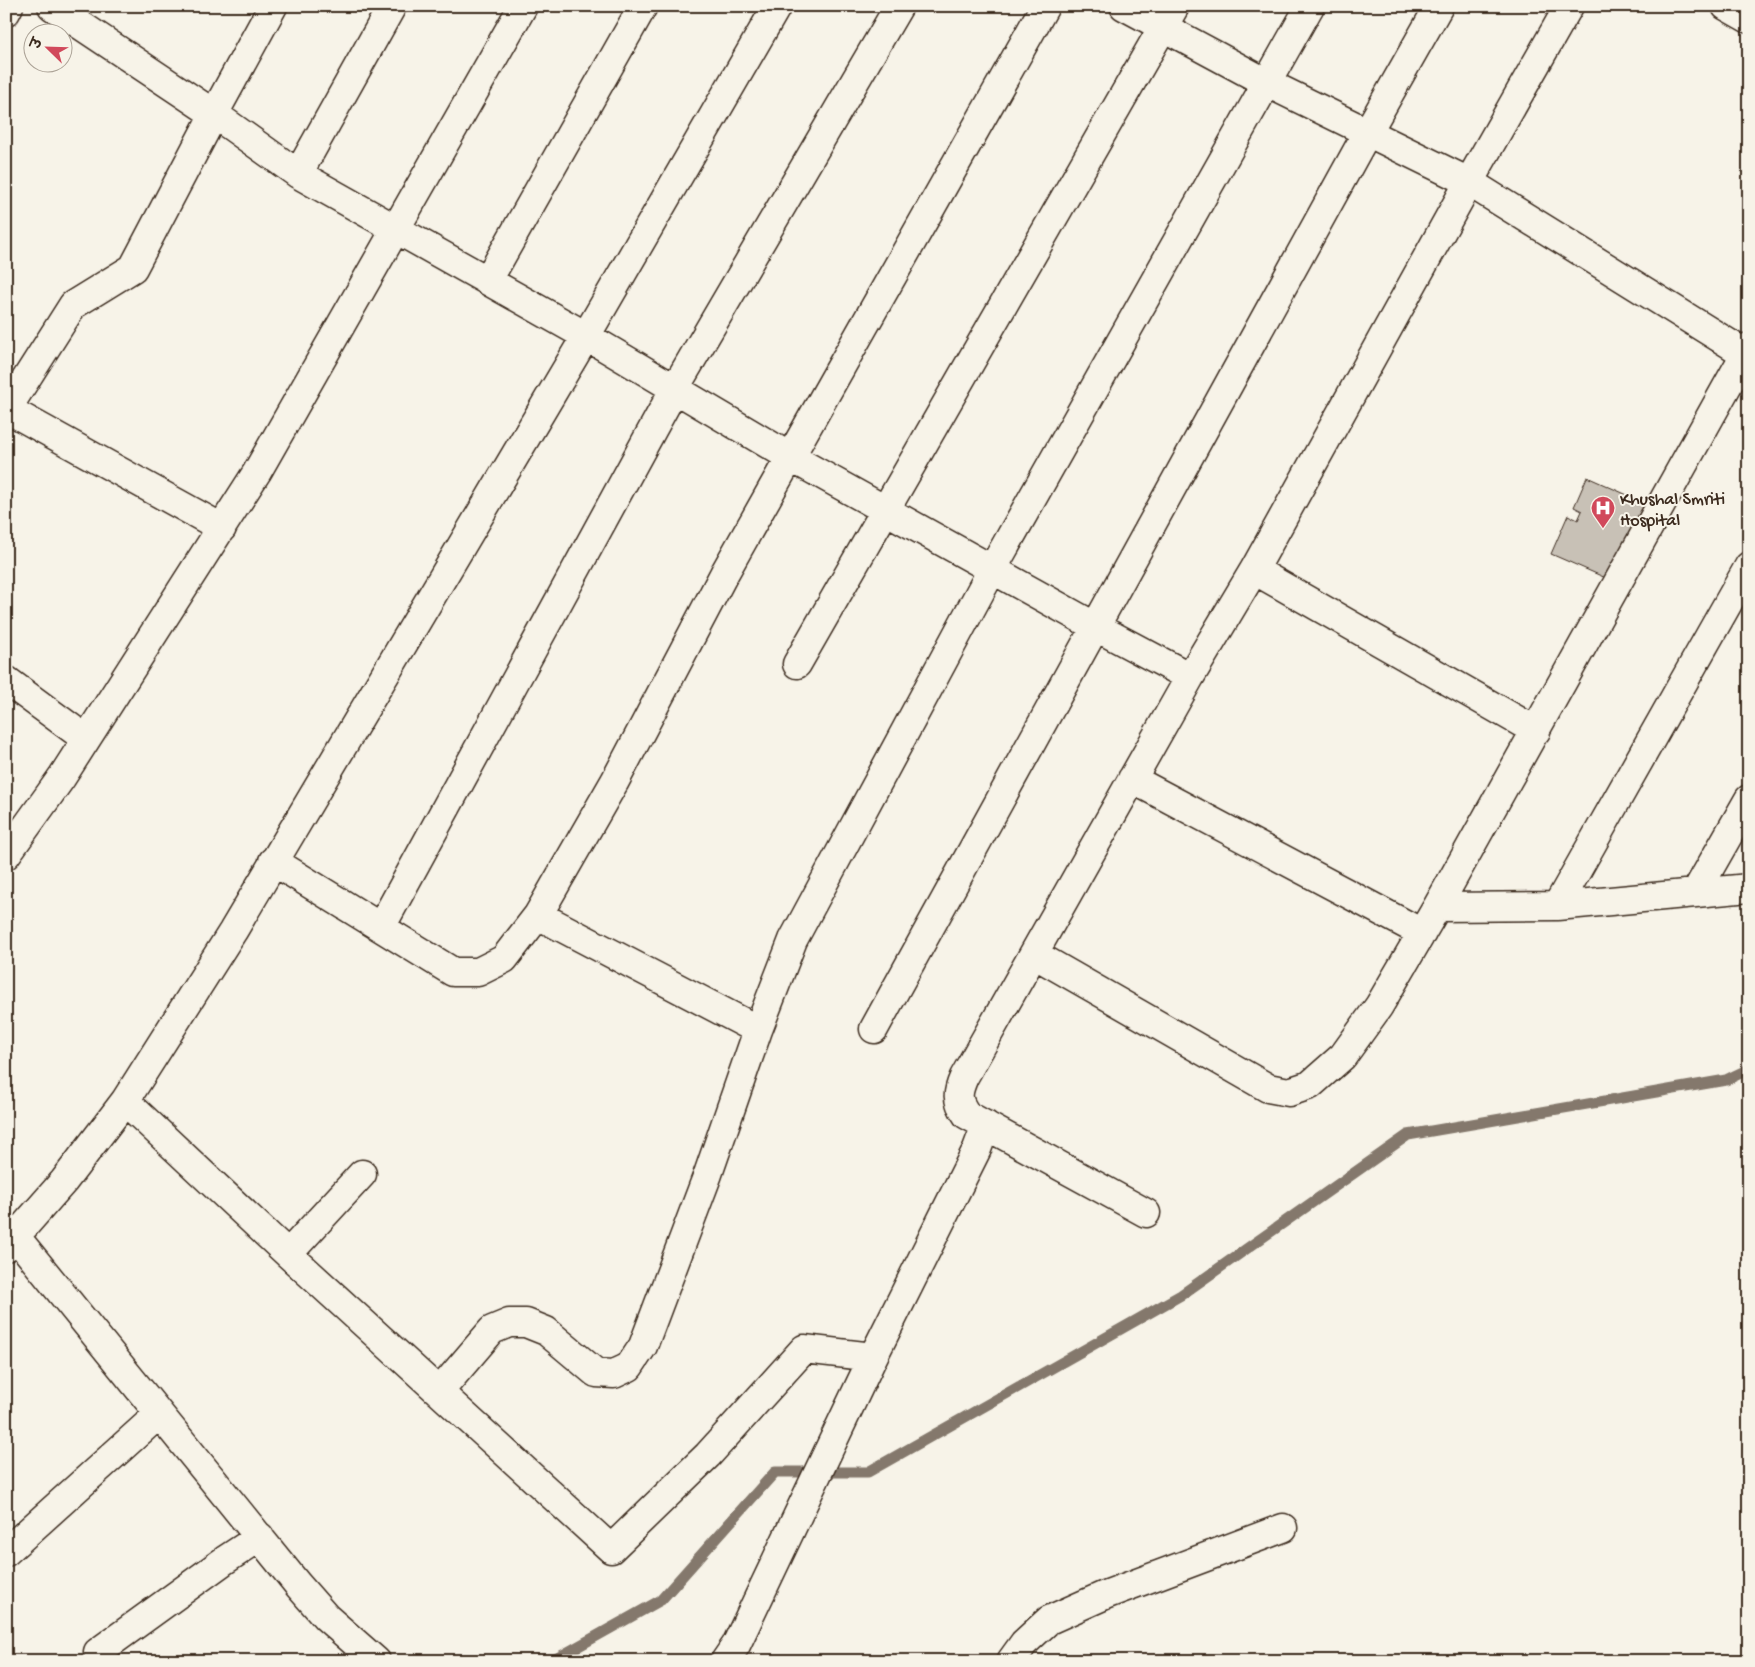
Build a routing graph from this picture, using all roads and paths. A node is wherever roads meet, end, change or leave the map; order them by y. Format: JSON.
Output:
{"nodes":[{"id":1,"x":9,"y":6,"type":"edge"},
{"id":2,"x":52,"y":6,"type":"edge"},
{"id":3,"x":273,"y":6,"type":"edge"},
{"id":4,"x":392,"y":6,"type":"edge"},
{"id":5,"x":523,"y":6,"type":"edge"},
{"id":6,"x":644,"y":6,"type":"edge"},
{"id":7,"x":777,"y":6,"type":"edge"},
{"id":8,"x":899,"y":6,"type":"edge"},
{"id":9,"x":1045,"y":6,"type":"edge"},
{"id":10,"x":1124,"y":6,"type":"edge"},
{"id":11,"x":1310,"y":6,"type":"edge"},
{"id":12,"x":1439,"y":6,"type":"edge"},
{"id":13,"x":1569,"y":6,"type":"edge"},
{"id":14,"x":1726,"y":6,"type":"edge"},
{"id":15,"x":6,"y":12,"type":"edge"},
{"id":16,"x":1169,"y":17,"type":"edge"},
{"id":17,"x":1749,"y":19,"type":"edge"},
{"id":18,"x":1267,"y":83,"type":"junction"},
{"id":19,"x":214,"y":114,"type":"junction"},
{"id":20,"x":1367,"y":133,"type":"junction"},
{"id":21,"x":298,"y":174,"type":"junction"},
{"id":22,"x":1469,"y":182,"type":"junction"},
{"id":23,"x":397,"y":228,"type":"junction"},
{"id":24,"x":488,"y":280,"type":"junction"},
{"id":25,"x":586,"y":336,"type":"junction"},
{"id":26,"x":1748,"y":352,"type":"edge"},
{"id":27,"x":675,"y":388,"type":"junction"},
{"id":28,"x":790,"y":457,"type":"junction"},
{"id":29,"x":886,"y":509,"type":"junction"},
{"id":30,"x":222,"y":528,"type":"junction"},
{"id":31,"x":1749,"y":566,"type":"edge"},
{"id":32,"x":993,"y":568,"type":"junction"},
{"id":33,"x":1254,"y":570,"type":"junction"},
{"id":34,"x":1096,"y":627,"type":"junction"},
{"id":35,"x":798,"y":664,"type":"dead end"},
{"id":36,"x":1190,"y":677,"type":"junction"},
{"id":37,"x":6,"y":680,"type":"edge"},
{"id":38,"x":1536,"y":731,"type":"junction"},
{"id":39,"x":86,"y":739,"type":"junction"},
{"id":40,"x":1132,"y":779,"type":"junction"},
{"id":41,"x":1749,"y":799,"type":"edge"},
{"id":42,"x":6,"y":855,"type":"edge"},
{"id":43,"x":274,"y":861,"type":"junction"},
{"id":44,"x":1749,"y":888,"type":"edge"},
{"id":45,"x":1696,"y":892,"type":"junction"},
{"id":46,"x":1557,"y":906,"type":"junction"},
{"id":47,"x":1437,"y":907,"type":"junction"},
{"id":48,"x":538,"y":915,"type":"junction"},
{"id":49,"x":381,"y":927,"type":"junction"},
{"id":50,"x":1422,"y":933,"type":"junction"},
{"id":51,"x":1034,"y":954,"type":"junction"},
{"id":52,"x":874,"y":1029,"type":"dead end"},
{"id":53,"x":758,"y":1030,"type":"junction"},
{"id":54,"x":125,"y":1101,"type":"junction"},
{"id":55,"x":986,"y":1125,"type":"junction"},
{"id":56,"x":362,"y":1174,"type":"dead end"},
{"id":57,"x":1146,"y":1213,"type":"dead end"},
{"id":58,"x":11,"y":1242,"type":"edge"},
{"id":59,"x":288,"y":1254,"type":"junction"},
{"id":60,"x":873,"y":1357,"type":"junction"},
{"id":61,"x":439,"y":1392,"type":"junction"},
{"id":62,"x":159,"y":1414,"type":"junction"},
{"id":63,"x":1283,"y":1528,"type":"dead end"},
{"id":64,"x":260,"y":1537,"type":"junction"},
{"id":65,"x":6,"y":1552,"type":"edge"},
{"id":66,"x":98,"y":1652,"type":"dead end"},
{"id":67,"x":731,"y":1653,"type":"edge"},
{"id":68,"x":376,"y":1661,"type":"edge"},
{"id":69,"x":1011,"y":1661,"type":"edge"}],
"edges":[{"from":1,"to":15,"type":"street"},
{"from":2,"to":19,"type":"street"},
{"from":3,"to":19,"type":"street"},
{"from":4,"to":21,"type":"street"},
{"from":5,"to":23,"type":"street"},
{"from":6,"to":24,"type":"street"},
{"from":7,"to":25,"type":"street"},
{"from":8,"to":27,"type":"street"},
{"from":9,"to":28,"type":"street"},
{"from":10,"to":16,"type":"street"},
{"from":11,"to":18,"type":"street"},
{"from":12,"to":20,"type":"street"},
{"from":13,"to":22,"type":"street"},
{"from":14,"to":17,"type":"street"},
{"from":16,"to":18,"type":"street"},
{"from":16,"to":29,"type":"street"},
{"from":18,"to":20,"type":"street"},
{"from":18,"to":32,"type":"street"},
{"from":19,"to":21,"type":"street"},
{"from":19,"to":30,"type":"street"},
{"from":20,"to":22,"type":"street"},
{"from":20,"to":34,"type":"street"},
{"from":21,"to":23,"type":"street"},
{"from":22,"to":26,"type":"street"},
{"from":22,"to":33,"type":"street"},
{"from":23,"to":24,"type":"street"},
{"from":23,"to":30,"type":"street"},
{"from":24,"to":25,"type":"street"},
{"from":25,"to":27,"type":"street"},
{"from":25,"to":43,"type":"street"},
{"from":26,"to":38,"type":"street"},
{"from":27,"to":28,"type":"street"},
{"from":27,"to":49,"type":"street"},
{"from":28,"to":29,"type":"street"},
{"from":28,"to":48,"type":"street"},
{"from":29,"to":32,"type":"street"},
{"from":29,"to":35,"type":"street"},
{"from":30,"to":39,"type":"street"},
{"from":31,"to":46,"type":"street"},
{"from":32,"to":34,"type":"street"},
{"from":32,"to":53,"type":"street"},
{"from":33,"to":36,"type":"street"},
{"from":33,"to":38,"type":"street"},
{"from":34,"to":36,"type":"street"},
{"from":34,"to":52,"type":"street"},
{"from":36,"to":40,"type":"street"},
{"from":37,"to":39,"type":"street"},
{"from":38,"to":47,"type":"street"},
{"from":39,"to":42,"type":"street"},
{"from":40,"to":50,"type":"street"},
{"from":40,"to":51,"type":"street"},
{"from":41,"to":45,"type":"street"},
{"from":43,"to":49,"type":"street"},
{"from":43,"to":54,"type":"street"},
{"from":44,"to":45,"type":"street"},
{"from":45,"to":46,"type":"street"},
{"from":46,"to":47,"type":"street"},
{"from":47,"to":50,"type":"street"},
{"from":48,"to":49,"type":"street"},
{"from":48,"to":53,"type":"street"},
{"from":50,"to":51,"type":"street"},
{"from":51,"to":55,"type":"street"},
{"from":53,"to":61,"type":"street"},
{"from":54,"to":58,"type":"street"},
{"from":54,"to":59,"type":"street"},
{"from":55,"to":57,"type":"street"},
{"from":55,"to":60,"type":"street"},
{"from":56,"to":59,"type":"street"},
{"from":58,"to":62,"type":"street"},
{"from":59,"to":61,"type":"street"},
{"from":60,"to":61,"type":"street"},
{"from":60,"to":67,"type":"street"},
{"from":62,"to":64,"type":"street"},
{"from":62,"to":65,"type":"street"},
{"from":63,"to":69,"type":"street"},
{"from":64,"to":66,"type":"street"},
{"from":64,"to":68,"type":"street"}]}
